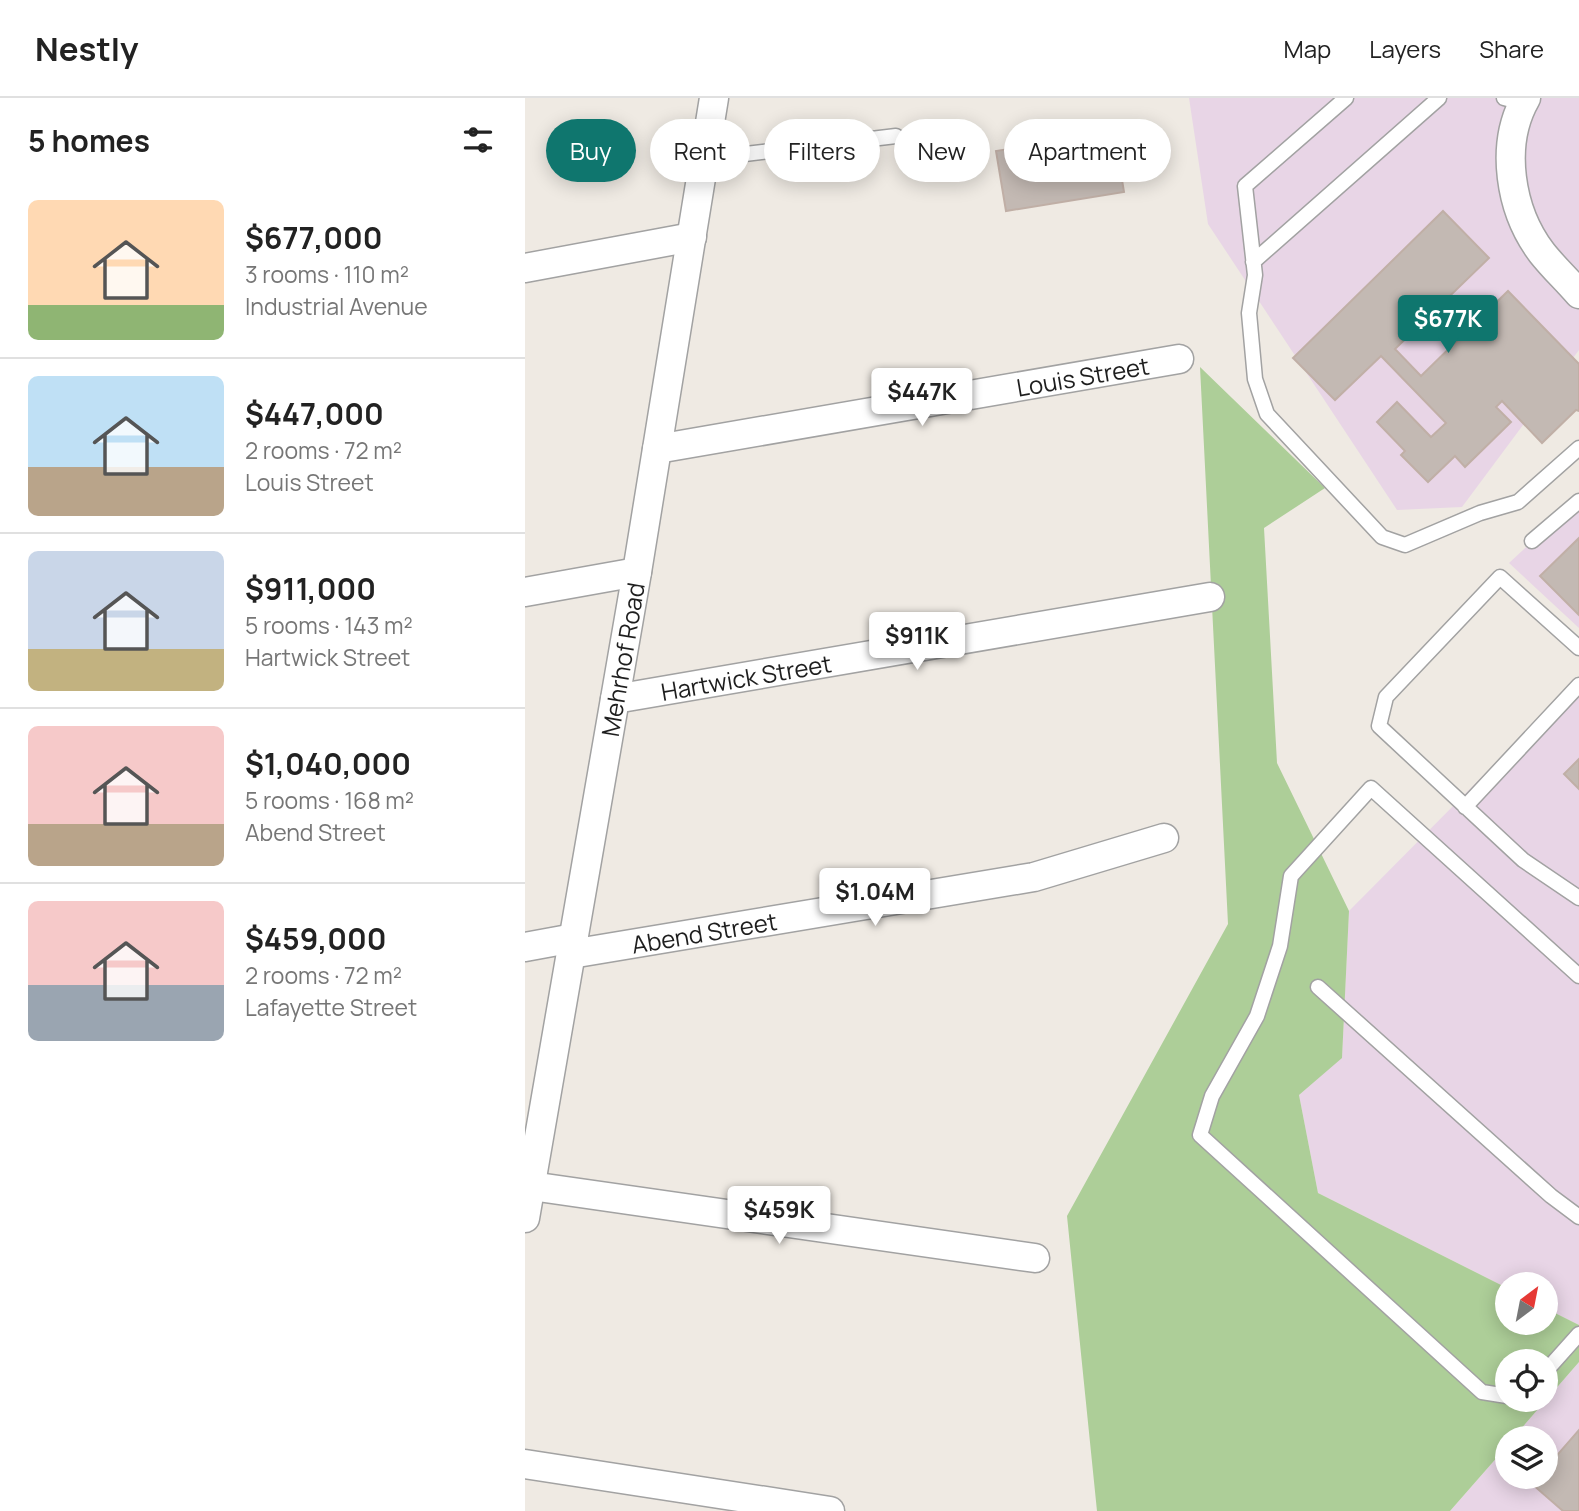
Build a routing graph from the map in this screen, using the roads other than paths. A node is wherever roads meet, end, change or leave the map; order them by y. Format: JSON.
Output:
{"nodes":[{"id":1,"x":713,"y":98,"type":"edge"},
{"id":2,"x":1346,"y":98,"type":"edge"},
{"id":3,"x":1439,"y":98,"type":"edge"},
{"id":4,"x":1518,"y":100,"type":"edge"},
{"id":5,"x":710,"y":119,"type":"edge"},
{"id":6,"x":894,"y":136,"type":"edge"},
{"id":7,"x":750,"y":153,"type":"edge"},
{"id":8,"x":700,"y":182,"type":"edge"},
{"id":9,"x":692,"y":237,"type":"junction"},
{"id":10,"x":1253,"y":262,"type":"junction"},
{"id":11,"x":525,"y":268,"type":"edge"},
{"id":12,"x":1579,"y":293,"type":"edge"},
{"id":13,"x":1179,"y":359,"type":"dead end"},
{"id":14,"x":1579,"y":448,"type":"edge"},
{"id":15,"x":657,"y":449,"type":"junction"},
{"id":16,"x":1579,"y":501,"type":"edge"},
{"id":17,"x":1532,"y":541,"type":"dead end"},
{"id":18,"x":637,"y":572,"type":"junction"},
{"id":19,"x":525,"y":592,"type":"edge"},
{"id":20,"x":1210,"y":597,"type":"dead end"},
{"id":21,"x":1579,"y":648,"type":"edge"},
{"id":22,"x":1579,"y":685,"type":"edge"},
{"id":23,"x":615,"y":699,"type":"junction"},
{"id":24,"x":1465,"y":807,"type":"junction"},
{"id":25,"x":1164,"y":838,"type":"dead end"},
{"id":26,"x":1579,"y":898,"type":"edge"},
{"id":27,"x":572,"y":946,"type":"junction"},
{"id":28,"x":525,"y":947,"type":"edge"},
{"id":29,"x":1579,"y":976,"type":"edge"},
{"id":30,"x":1318,"y":987,"type":"dead end"},
{"id":31,"x":531,"y":1185,"type":"junction"},
{"id":32,"x":1579,"y":1217,"type":"edge"},
{"id":33,"x":525,"y":1218,"type":"edge"},
{"id":34,"x":1035,"y":1258,"type":"dead end"},
{"id":35,"x":1579,"y":1334,"type":"edge"},
{"id":36,"x":1558,"y":1357,"type":"edge"},
{"id":37,"x":1495,"y":1394,"type":"edge"},
{"id":38,"x":525,"y":1464,"type":"edge"},
{"id":39,"x":830,"y":1511,"type":"edge"}],
"edges":[{"from":1,"to":5,"type":"street","name":"Mehrhof Road"},
{"from":2,"to":10,"type":"lane"},
{"from":3,"to":10,"type":"lane"},
{"from":4,"to":12,"type":"street"},
{"from":6,"to":7,"type":"lane"},
{"from":8,"to":9,"type":"street","name":"Mehrhof Road"},
{"from":9,"to":11,"type":"street"},
{"from":9,"to":15,"type":"street","name":"Mehrhof Road"},
{"from":10,"to":14,"type":"lane"},
{"from":13,"to":15,"type":"street","name":"Louis Street"},
{"from":15,"to":18,"type":"street","name":"Mehrhof Road"},
{"from":16,"to":17,"type":"lane"},
{"from":18,"to":19,"type":"street"},
{"from":18,"to":23,"type":"street","name":"Mehrhof Road"},
{"from":20,"to":23,"type":"street","name":"Hartwick Street"},
{"from":21,"to":24,"type":"lane"},
{"from":22,"to":24,"type":"lane"},
{"from":23,"to":27,"type":"street","name":"Mehrhof Road"},
{"from":24,"to":26,"type":"lane"},
{"from":25,"to":27,"type":"street","name":"Abend Street"},
{"from":27,"to":28,"type":"street","name":"Abend Street"},
{"from":27,"to":31,"type":"street","name":"Mehrhof Road"},
{"from":29,"to":37,"type":"lane"},
{"from":30,"to":32,"type":"lane"},
{"from":31,"to":33,"type":"street","name":"Mehrhof Road"},
{"from":31,"to":34,"type":"street"},
{"from":35,"to":36,"type":"lane"},
{"from":38,"to":39,"type":"street"}]}
